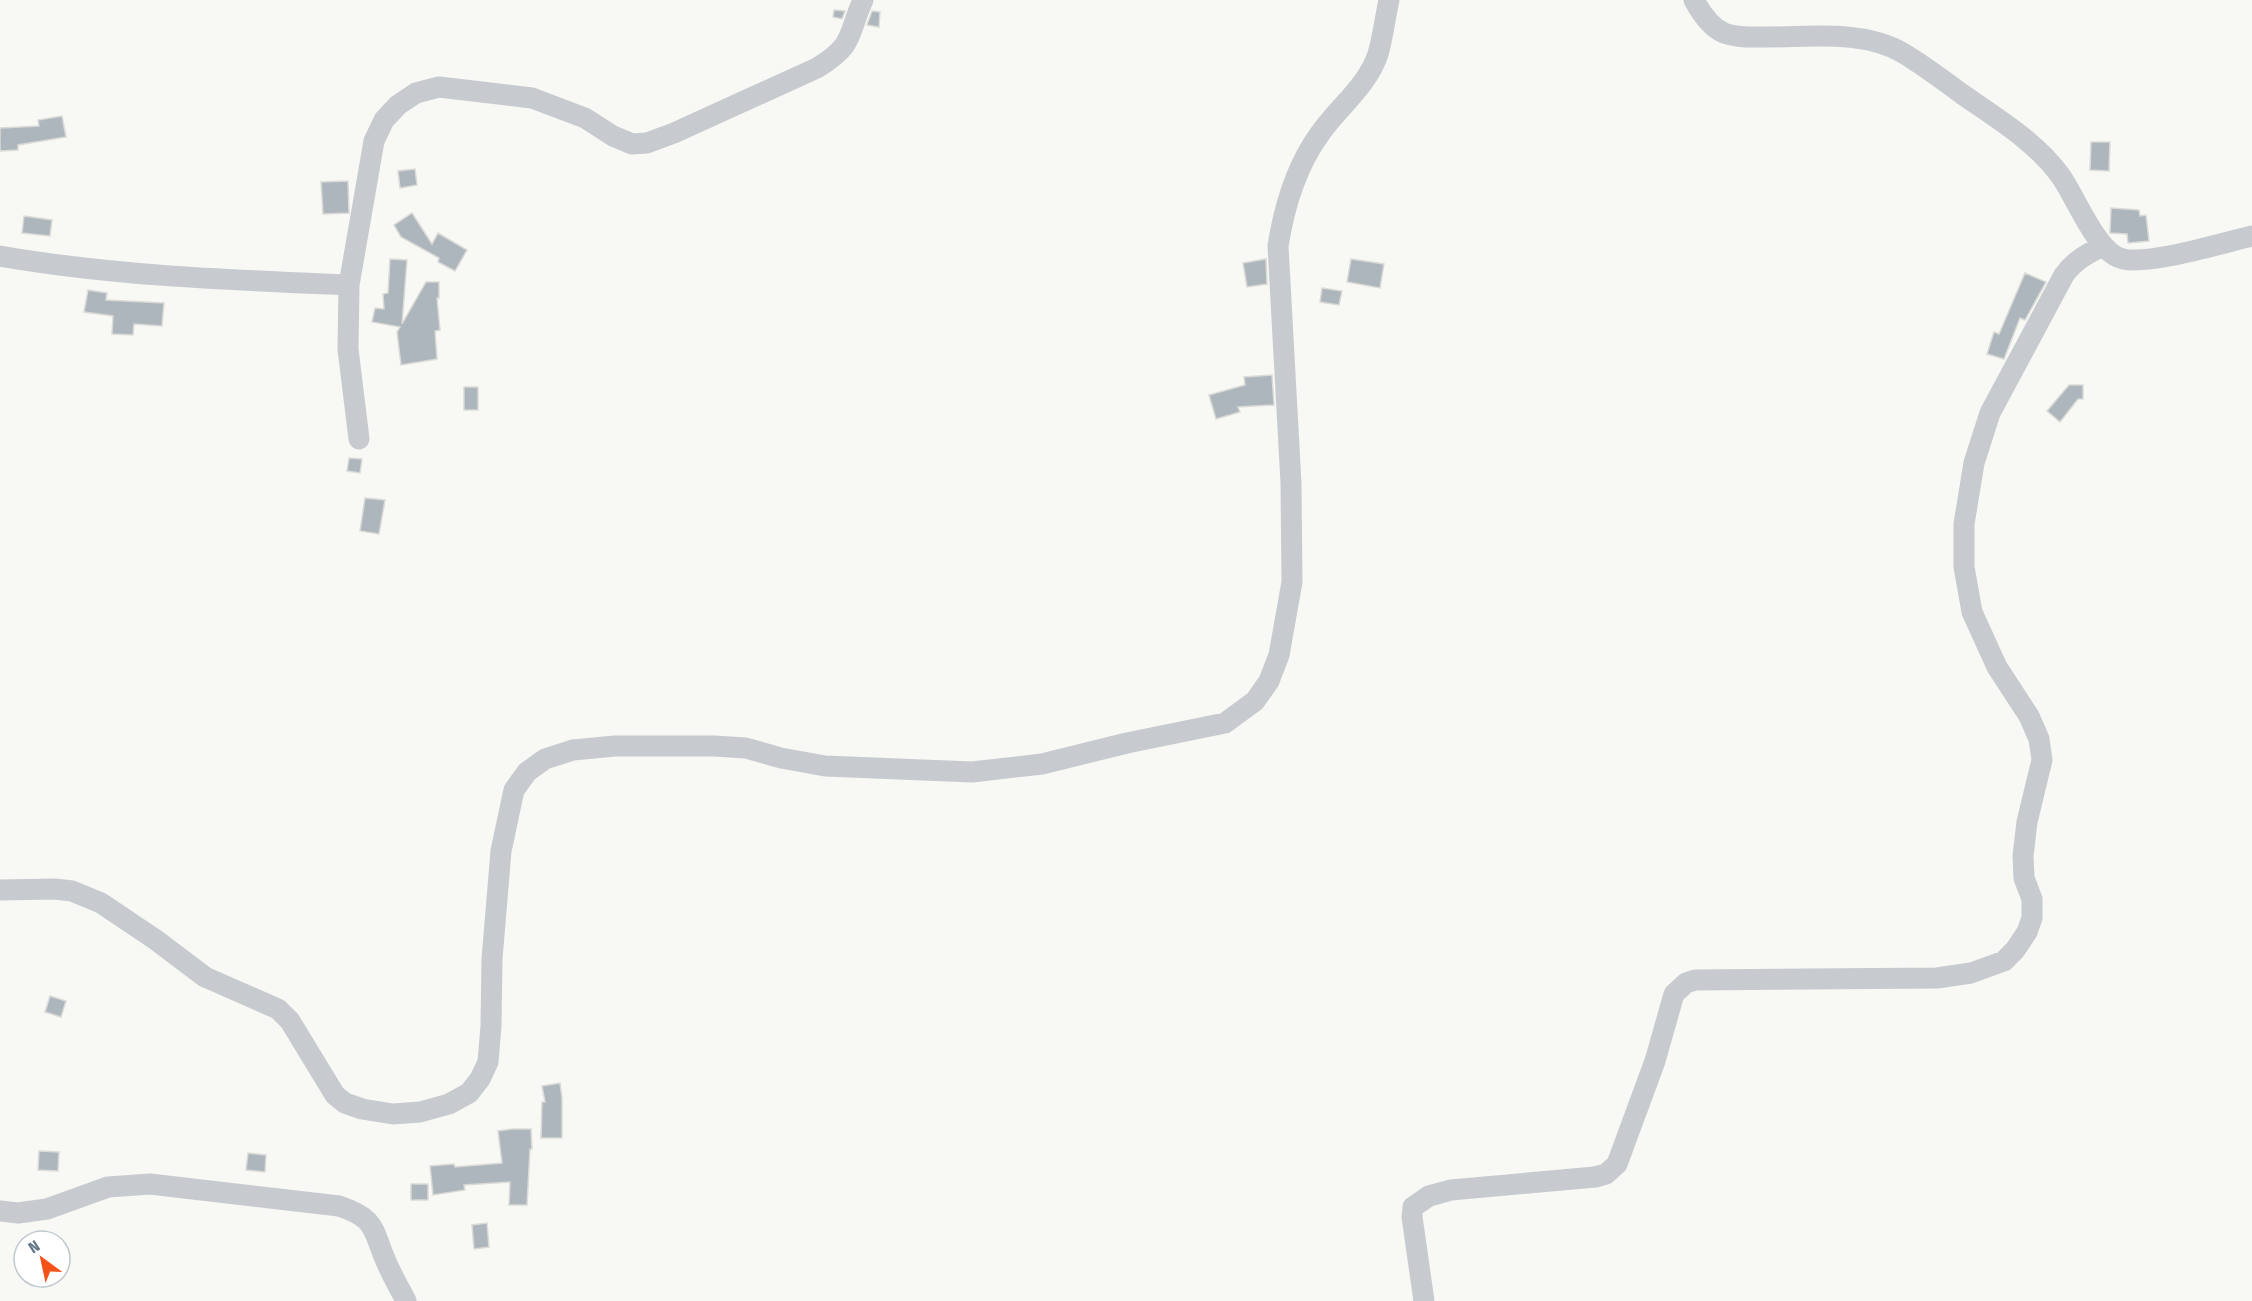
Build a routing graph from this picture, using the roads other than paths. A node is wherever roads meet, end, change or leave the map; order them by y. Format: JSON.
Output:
{"nodes":[{"id":1,"x":863,"y":0,"type":"edge"},
{"id":2,"x":1389,"y":0,"type":"edge"},
{"id":3,"x":1694,"y":0,"type":"edge"},
{"id":4,"x":2252,"y":236,"type":"edge"},
{"id":5,"x":2102,"y":246,"type":"junction"},
{"id":6,"x":0,"y":255,"type":"edge"},
{"id":7,"x":349,"y":285,"type":"junction"},
{"id":8,"x":359,"y":439,"type":"dead end"},
{"id":9,"x":0,"y":890,"type":"edge"},
{"id":10,"x":0,"y":1211,"type":"edge"},
{"id":11,"x":406,"y":1301,"type":"edge"},
{"id":12,"x":1424,"y":1301,"type":"edge"}],
"edges":[{"from":1,"to":7,"type":"street"},
{"from":2,"to":9,"type":"street"},
{"from":3,"to":5,"type":"street"},
{"from":4,"to":5,"type":"street"},
{"from":5,"to":12,"type":"street"},
{"from":6,"to":7,"type":"street"},
{"from":7,"to":8,"type":"street"},
{"from":10,"to":11,"type":"street"}]}
